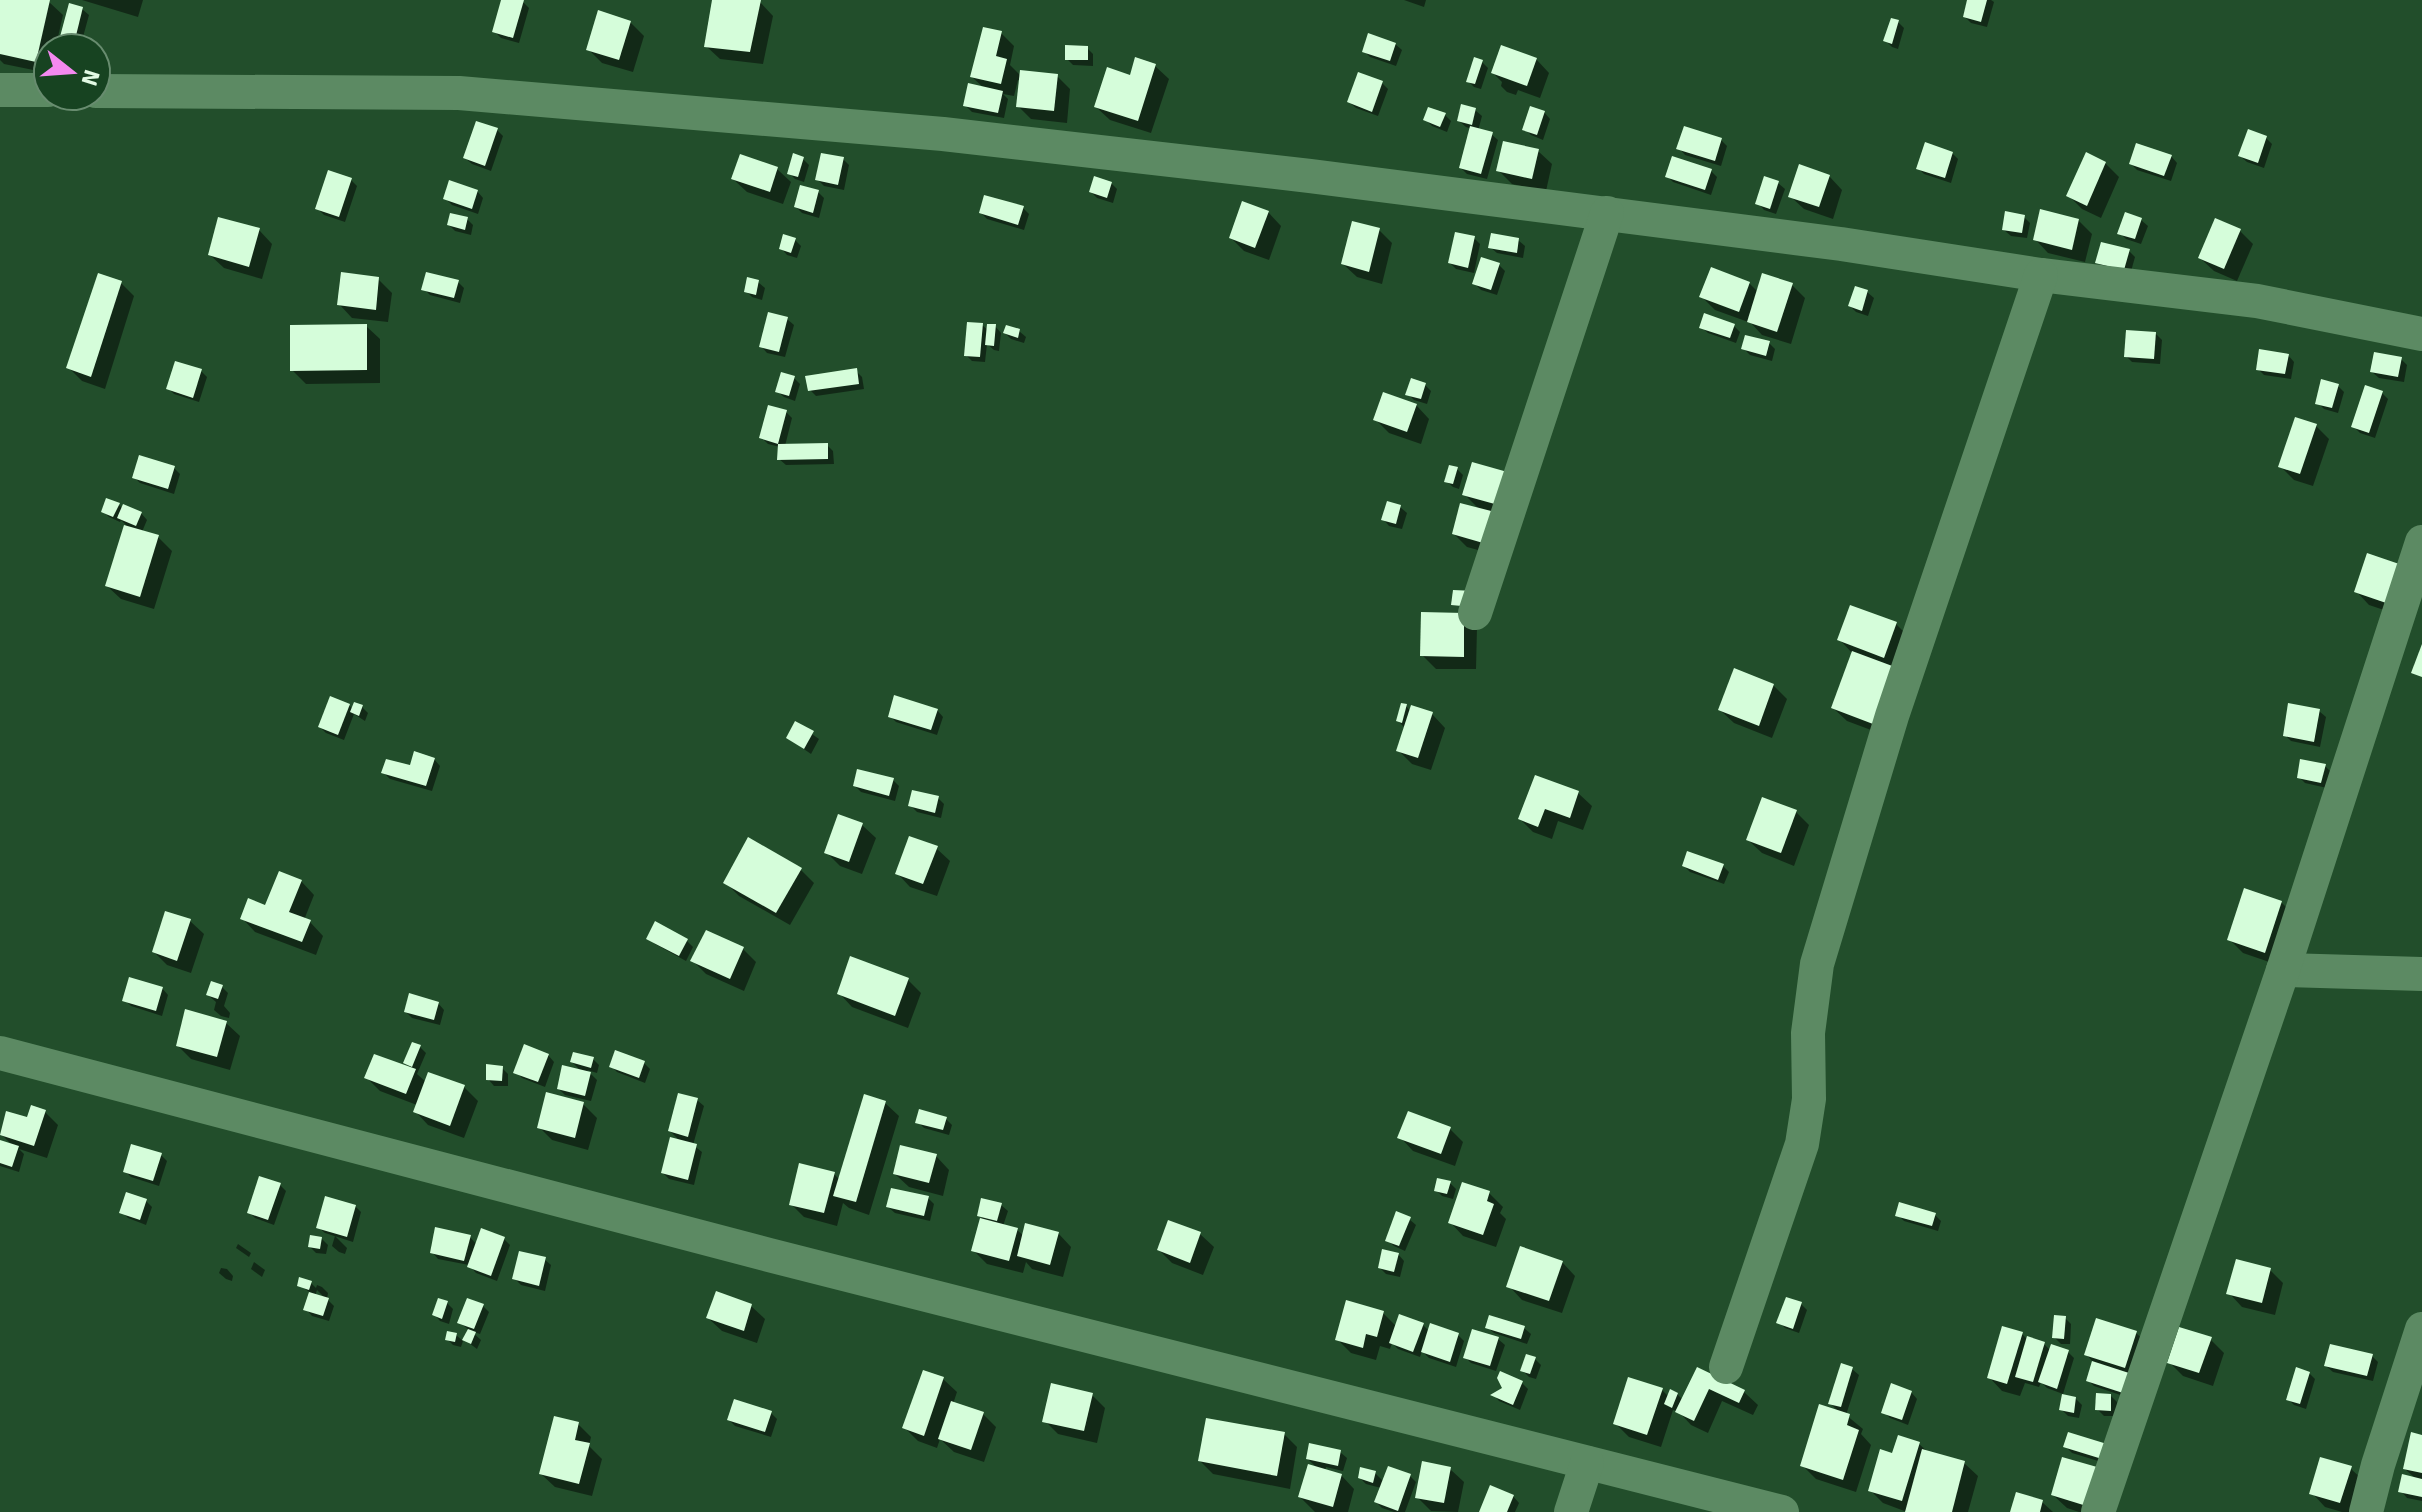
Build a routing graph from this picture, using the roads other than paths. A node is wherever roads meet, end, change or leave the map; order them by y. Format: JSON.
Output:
{"nodes":[{"id":1,"x":0,"y":90,"type":"edge"},
{"id":2,"x":32,"y":90,"type":"edge"},
{"id":3,"x":112,"y":91,"type":"edge"},
{"id":4,"x":1607,"y":213,"type":"junction"},
{"id":5,"x":2041,"y":275,"type":"junction"},
{"id":6,"x":2422,"y":334,"type":"edge"},
{"id":7,"x":2422,"y":542,"type":"edge"},
{"id":8,"x":1475,"y":613,"type":"dead end"},
{"id":9,"x":2283,"y":970,"type":"junction"},
{"id":10,"x":2422,"y":974,"type":"edge"},
{"id":11,"x":0,"y":1053,"type":"edge"},
{"id":12,"x":2422,"y":1329,"type":"edge"},
{"id":13,"x":1726,"y":1367,"type":"dead end"},
{"id":14,"x":1587,"y":1463,"type":"junction"},
{"id":15,"x":1571,"y":1512,"type":"edge"},
{"id":16,"x":1782,"y":1512,"type":"edge"},
{"id":17,"x":2098,"y":1512,"type":"edge"},
{"id":18,"x":2366,"y":1512,"type":"edge"}],
"edges":[{"from":1,"to":2,"type":"street"},
{"from":3,"to":4,"type":"street"},
{"from":4,"to":5,"type":"street"},
{"from":4,"to":8,"type":"street"},
{"from":5,"to":6,"type":"street"},
{"from":5,"to":13,"type":"street"},
{"from":7,"to":9,"type":"street"},
{"from":9,"to":10,"type":"street"},
{"from":9,"to":17,"type":"street"},
{"from":11,"to":14,"type":"street"},
{"from":12,"to":18,"type":"street"},
{"from":14,"to":15,"type":"street"},
{"from":14,"to":16,"type":"street"}]}
